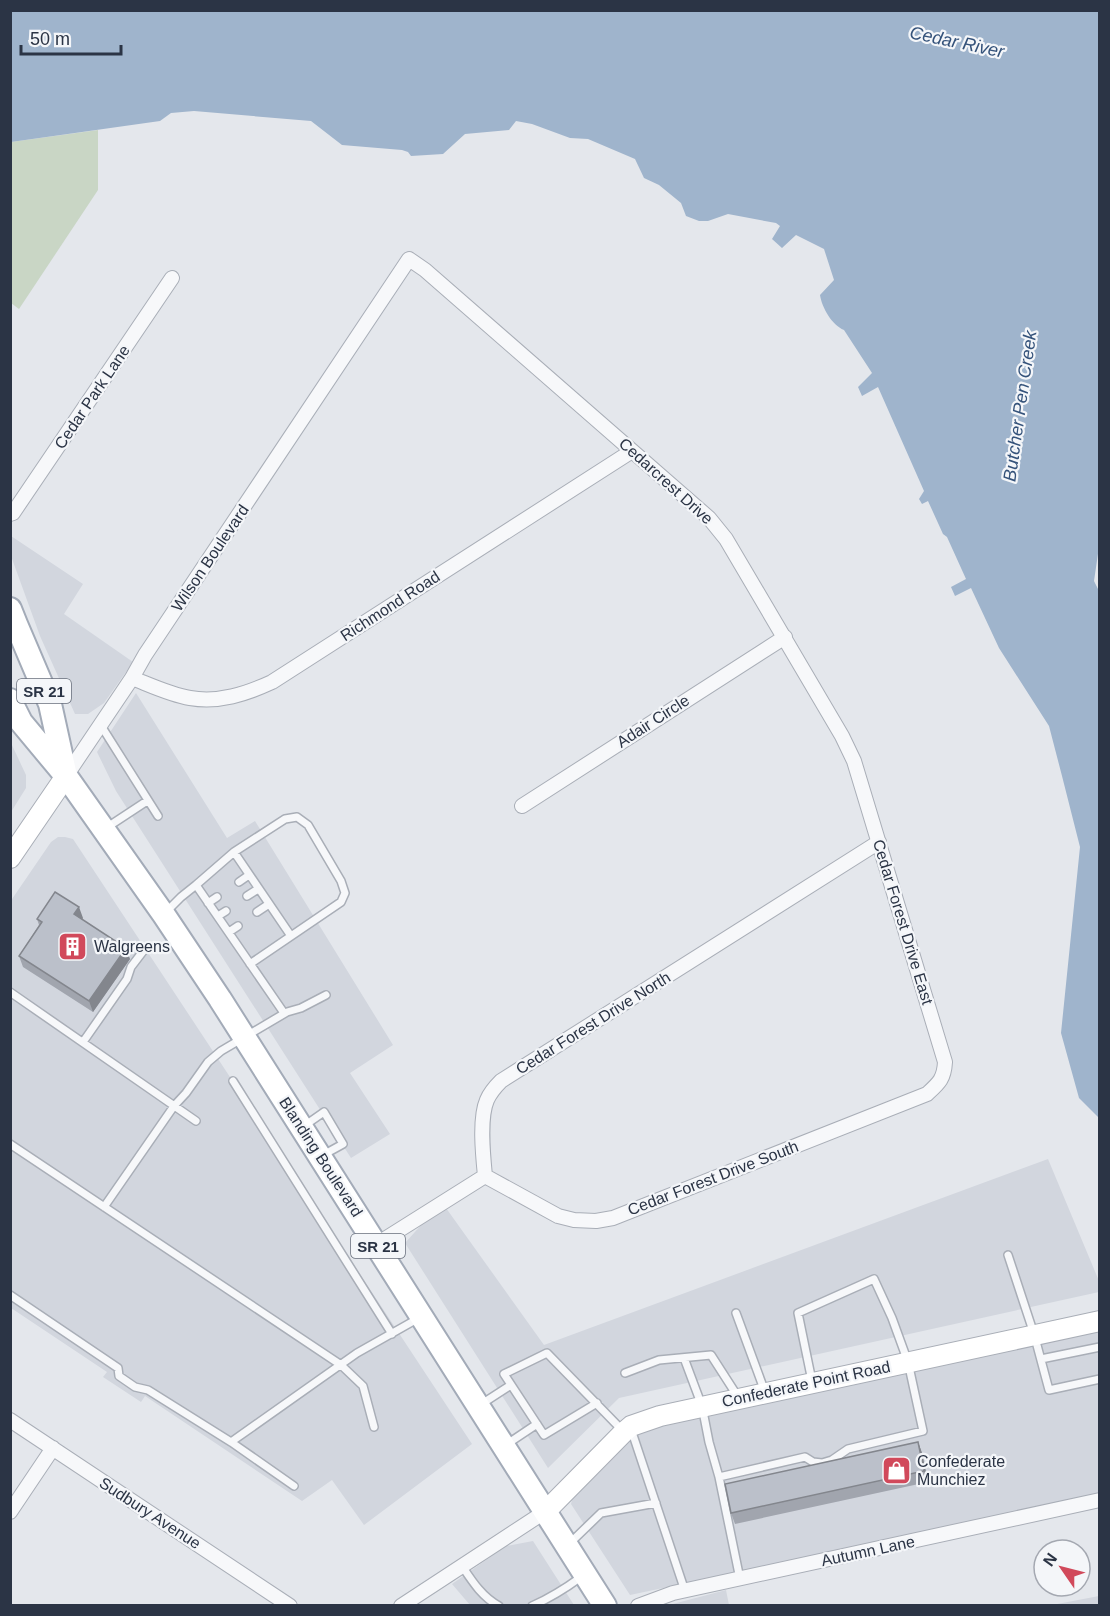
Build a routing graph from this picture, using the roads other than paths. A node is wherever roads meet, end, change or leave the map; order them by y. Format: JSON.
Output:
{"nodes":[{"id":1,"x":409,"y":259,"type":"joint"},
{"id":2,"x":172,"y":278,"type":"dead end"},
{"id":3,"x":632,"y":451,"type":"junction"},
{"id":4,"x":10,"y":514,"type":"edge"},
{"id":5,"x":10,"y":609,"type":"edge"},
{"id":6,"x":785,"y":637,"type":"junction"},
{"id":7,"x":132,"y":678,"type":"junction"},
{"id":8,"x":10,"y":700,"type":"edge"},
{"id":9,"x":100,"y":724,"type":"junction"},
{"id":10,"x":854,"y":760,"type":"joint"},
{"id":11,"x":66,"y":777,"type":"junction"},
{"id":12,"x":147,"y":801,"type":"junction"},
{"id":13,"x":522,"y":806,"type":"dead end"},
{"id":14,"x":158,"y":816,"type":"dead end"},
{"id":15,"x":104,"y":830,"type":"junction"},
{"id":16,"x":879,"y":842,"type":"junction"},
{"id":17,"x":234,"y":852,"type":"junction"},
{"id":18,"x":10,"y":858,"type":"edge"},
{"id":19,"x":249,"y":876,"type":"junction"},
{"id":20,"x":239,"y":882,"type":"dead end"},
{"id":21,"x":196,"y":885,"type":"junction"},
{"id":22,"x":258,"y":889,"type":"junction"},
{"id":23,"x":217,"y":897,"type":"dead end"},
{"id":24,"x":247,"y":897,"type":"dead end"},
{"id":25,"x":208,"y":903,"type":"junction"},
{"id":26,"x":269,"y":904,"type":"junction"},
{"id":27,"x":226,"y":911,"type":"dead end"},
{"id":28,"x":257,"y":912,"type":"dead end"},
{"id":29,"x":164,"y":915,"type":"junction"},
{"id":30,"x":218,"y":916,"type":"junction"},
{"id":31,"x":238,"y":926,"type":"dead end"},
{"id":32,"x":229,"y":932,"type":"junction"},
{"id":33,"x":291,"y":936,"type":"junction"},
{"id":34,"x":144,"y":950,"type":"dead end"},
{"id":35,"x":250,"y":964,"type":"junction"},
{"id":36,"x":10,"y":992,"type":"edge"},
{"id":37,"x":326,"y":995,"type":"dead end"},
{"id":38,"x":284,"y":1013,"type":"junction"},
{"id":39,"x":244,"y":1036,"type":"junction"},
{"id":40,"x":83,"y":1042,"type":"junction"},
{"id":41,"x":233,"y":1081,"type":"dead end"},
{"id":42,"x":940,"y":1083,"type":"joint"},
{"id":43,"x":174,"y":1106,"type":"junction"},
{"id":44,"x":196,"y":1121,"type":"dead end"},
{"id":45,"x":10,"y":1144,"type":"edge"},
{"id":46,"x":485,"y":1176,"type":"junction"},
{"id":47,"x":104,"y":1207,"type":"junction"},
{"id":48,"x":377,"y":1244,"type":"junction"},
{"id":49,"x":1008,"y":1254,"type":"dead end"},
{"id":50,"x":10,"y":1295,"type":"edge"},
{"id":51,"x":736,"y":1312,"type":"dead end"},
{"id":52,"x":422,"y":1317,"type":"junction"},
{"id":53,"x":1100,"y":1321,"type":"edge"},
{"id":54,"x":392,"y":1334,"type":"junction"},
{"id":55,"x":1034,"y":1334,"type":"junction"},
{"id":56,"x":1100,"y":1347,"type":"edge"},
{"id":57,"x":684,"y":1358,"type":"junction"},
{"id":58,"x":1041,"y":1359,"type":"junction"},
{"id":59,"x":908,"y":1362,"type":"junction"},
{"id":60,"x":341,"y":1365,"type":"junction"},
{"id":61,"x":625,"y":1372,"type":"dead end"},
{"id":62,"x":1100,"y":1379,"type":"edge"},
{"id":63,"x":812,"y":1382,"type":"junction"},
{"id":64,"x":511,"y":1385,"type":"junction"},
{"id":65,"x":765,"y":1392,"type":"junction"},
{"id":66,"x":739,"y":1398,"type":"junction"},
{"id":67,"x":597,"y":1403,"type":"junction"},
{"id":68,"x":479,"y":1406,"type":"junction"},
{"id":69,"x":702,"y":1406,"type":"junction"},
{"id":70,"x":10,"y":1420,"type":"edge"},
{"id":71,"x":537,"y":1424,"type":"junction"},
{"id":72,"x":374,"y":1427,"type":"dead end"},
{"id":73,"x":627,"y":1429,"type":"junction"},
{"id":74,"x":231,"y":1442,"type":"junction"},
{"id":75,"x":504,"y":1446,"type":"junction"},
{"id":76,"x":53,"y":1448,"type":"junction"},
{"id":77,"x":719,"y":1477,"type":"junction"},
{"id":78,"x":294,"y":1486,"type":"dead end"},
{"id":79,"x":1100,"y":1500,"type":"edge"},
{"id":80,"x":656,"y":1503,"type":"junction"},
{"id":81,"x":546,"y":1511,"type":"junction"},
{"id":82,"x":10,"y":1512,"type":"edge"},
{"id":83,"x":567,"y":1546,"type":"junction"},
{"id":84,"x":462,"y":1566,"type":"junction"},
{"id":85,"x":585,"y":1574,"type":"junction"},
{"id":86,"x":740,"y":1579,"type":"junction"},
{"id":87,"x":685,"y":1591,"type":"junction"},
{"id":88,"x":290,"y":1605,"type":"edge"},
{"id":89,"x":401,"y":1605,"type":"edge"},
{"id":90,"x":499,"y":1605,"type":"edge"},
{"id":91,"x":532,"y":1605,"type":"edge"},
{"id":92,"x":605,"y":1605,"type":"edge"},
{"id":93,"x":638,"y":1605,"type":"edge"}],
"edges":[{"from":1,"to":3,"type":"street","name":"Cedarcrest Drive"},
{"from":1,"to":7,"type":"street","name":"Wilson Boulevard"},
{"from":2,"to":4,"type":"street","name":"Cedar Park Lane"},
{"from":3,"to":6,"type":"street","name":"Cedarcrest Drive"},
{"from":3,"to":7,"type":"street","name":"Richmond Road"},
{"from":5,"to":11,"type":"main road","name":"Blanding Boulevard","number":"SR 21"},
{"from":6,"to":10,"type":"street","name":"Cedarcrest Drive"},
{"from":6,"to":13,"type":"street","name":"Adair Circle"},
{"from":7,"to":9,"type":"street","name":"Wilson Boulevard"},
{"from":8,"to":11,"type":"main road","name":"Blanding Boulevard","number":"SR 21"},
{"from":9,"to":11,"type":"street","name":"Wilson Boulevard"},
{"from":9,"to":12,"type":"lane"},
{"from":10,"to":16,"type":"street","name":"Cedar Forest Drive East"},
{"from":11,"to":15,"type":"main road","name":"Blanding Boulevard","number":"SR 21"},
{"from":11,"to":18,"type":"street","name":"Wilson Boulevard"},
{"from":12,"to":14,"type":"lane"},
{"from":12,"to":15,"type":"lane"},
{"from":15,"to":29,"type":"main road","name":"Blanding Boulevard","number":"SR 21"},
{"from":16,"to":42,"type":"street","name":"Cedar Forest Drive East"},
{"from":16,"to":46,"type":"street","name":"Cedar Forest Drive North"},
{"from":17,"to":19,"type":"lane"},
{"from":17,"to":21,"type":"lane"},
{"from":17,"to":33,"type":"lane"},
{"from":19,"to":20,"type":"lane"},
{"from":19,"to":22,"type":"lane"},
{"from":21,"to":25,"type":"lane"},
{"from":21,"to":29,"type":"lane"},
{"from":22,"to":24,"type":"lane"},
{"from":22,"to":26,"type":"lane"},
{"from":23,"to":25,"type":"lane"},
{"from":25,"to":30,"type":"lane"},
{"from":26,"to":28,"type":"lane"},
{"from":26,"to":33,"type":"lane"},
{"from":27,"to":30,"type":"lane"},
{"from":29,"to":39,"type":"main road","name":"Blanding Boulevard","number":"SR 21"},
{"from":30,"to":32,"type":"lane"},
{"from":31,"to":32,"type":"lane"},
{"from":32,"to":35,"type":"lane"},
{"from":33,"to":35,"type":"lane"},
{"from":34,"to":40,"type":"lane"},
{"from":35,"to":38,"type":"lane"},
{"from":36,"to":40,"type":"lane"},
{"from":37,"to":38,"type":"lane"},
{"from":38,"to":39,"type":"lane"},
{"from":39,"to":43,"type":"lane"},
{"from":39,"to":48,"type":"main road","name":"Blanding Boulevard","number":"SR 21"},
{"from":40,"to":43,"type":"lane"},
{"from":41,"to":54,"type":"lane"},
{"from":42,"to":46,"type":"street","name":"Cedar Forest Drive South"},
{"from":43,"to":44,"type":"lane"},
{"from":43,"to":47,"type":"lane"},
{"from":45,"to":47,"type":"lane"},
{"from":46,"to":48,"type":"street"},
{"from":47,"to":60,"type":"lane"},
{"from":48,"to":52,"type":"main road","name":"Blanding Boulevard","number":"SR 21"},
{"from":49,"to":55,"type":"lane"},
{"from":50,"to":74,"type":"lane"},
{"from":51,"to":65,"type":"lane"},
{"from":52,"to":54,"type":"lane"},
{"from":52,"to":68,"type":"main road","name":"Blanding Boulevard","number":"SR 21"},
{"from":53,"to":55,"type":"street","name":"Confederate Point Road"},
{"from":54,"to":60,"type":"lane"},
{"from":55,"to":58,"type":"lane"},
{"from":55,"to":59,"type":"street","name":"Confederate Point Road"},
{"from":56,"to":58,"type":"lane"},
{"from":57,"to":61,"type":"lane"},
{"from":57,"to":66,"type":"lane"},
{"from":57,"to":69,"type":"lane"},
{"from":58,"to":62,"type":"lane"},
{"from":59,"to":63,"type":"street","name":"Confederate Point Road"},
{"from":59,"to":63,"type":"lane"},
{"from":59,"to":77,"type":"lane"},
{"from":60,"to":72,"type":"lane"},
{"from":60,"to":74,"type":"lane"},
{"from":63,"to":65,"type":"street","name":"Confederate Point Road"},
{"from":64,"to":67,"type":"lane"},
{"from":64,"to":68,"type":"lane"},
{"from":64,"to":71,"type":"lane"},
{"from":65,"to":66,"type":"street","name":"Confederate Point Road"},
{"from":66,"to":69,"type":"street","name":"Confederate Point Road"},
{"from":67,"to":71,"type":"lane"},
{"from":67,"to":73,"type":"lane"},
{"from":68,"to":75,"type":"main road","name":"Blanding Boulevard","number":"SR 21"},
{"from":69,"to":73,"type":"street","name":"Confederate Point Road"},
{"from":69,"to":77,"type":"lane"},
{"from":70,"to":76,"type":"street","name":"Sudbury Avenue"},
{"from":71,"to":75,"type":"lane"},
{"from":73,"to":80,"type":"lane"},
{"from":73,"to":81,"type":"street","name":"Confederate Point Road"},
{"from":74,"to":78,"type":"lane"},
{"from":75,"to":81,"type":"main road","name":"Blanding Boulevard","number":"SR 21"},
{"from":76,"to":82,"type":"street"},
{"from":76,"to":88,"type":"street","name":"Sudbury Avenue"},
{"from":77,"to":86,"type":"lane"},
{"from":79,"to":86,"type":"street","name":"Autumn Lane"},
{"from":80,"to":83,"type":"lane"},
{"from":80,"to":87,"type":"lane"},
{"from":81,"to":83,"type":"main road","name":"Blanding Boulevard","number":"SR 21"},
{"from":81,"to":84,"type":"street"},
{"from":83,"to":85,"type":"main road","name":"Blanding Boulevard","number":"SR 21"},
{"from":84,"to":89,"type":"street"},
{"from":84,"to":90,"type":"lane"},
{"from":85,"to":91,"type":"lane"},
{"from":85,"to":92,"type":"main road","name":"Blanding Boulevard","number":"SR 21"},
{"from":86,"to":87,"type":"street","name":"Autumn Lane"},
{"from":87,"to":93,"type":"street","name":"Autumn Lane"}]}
